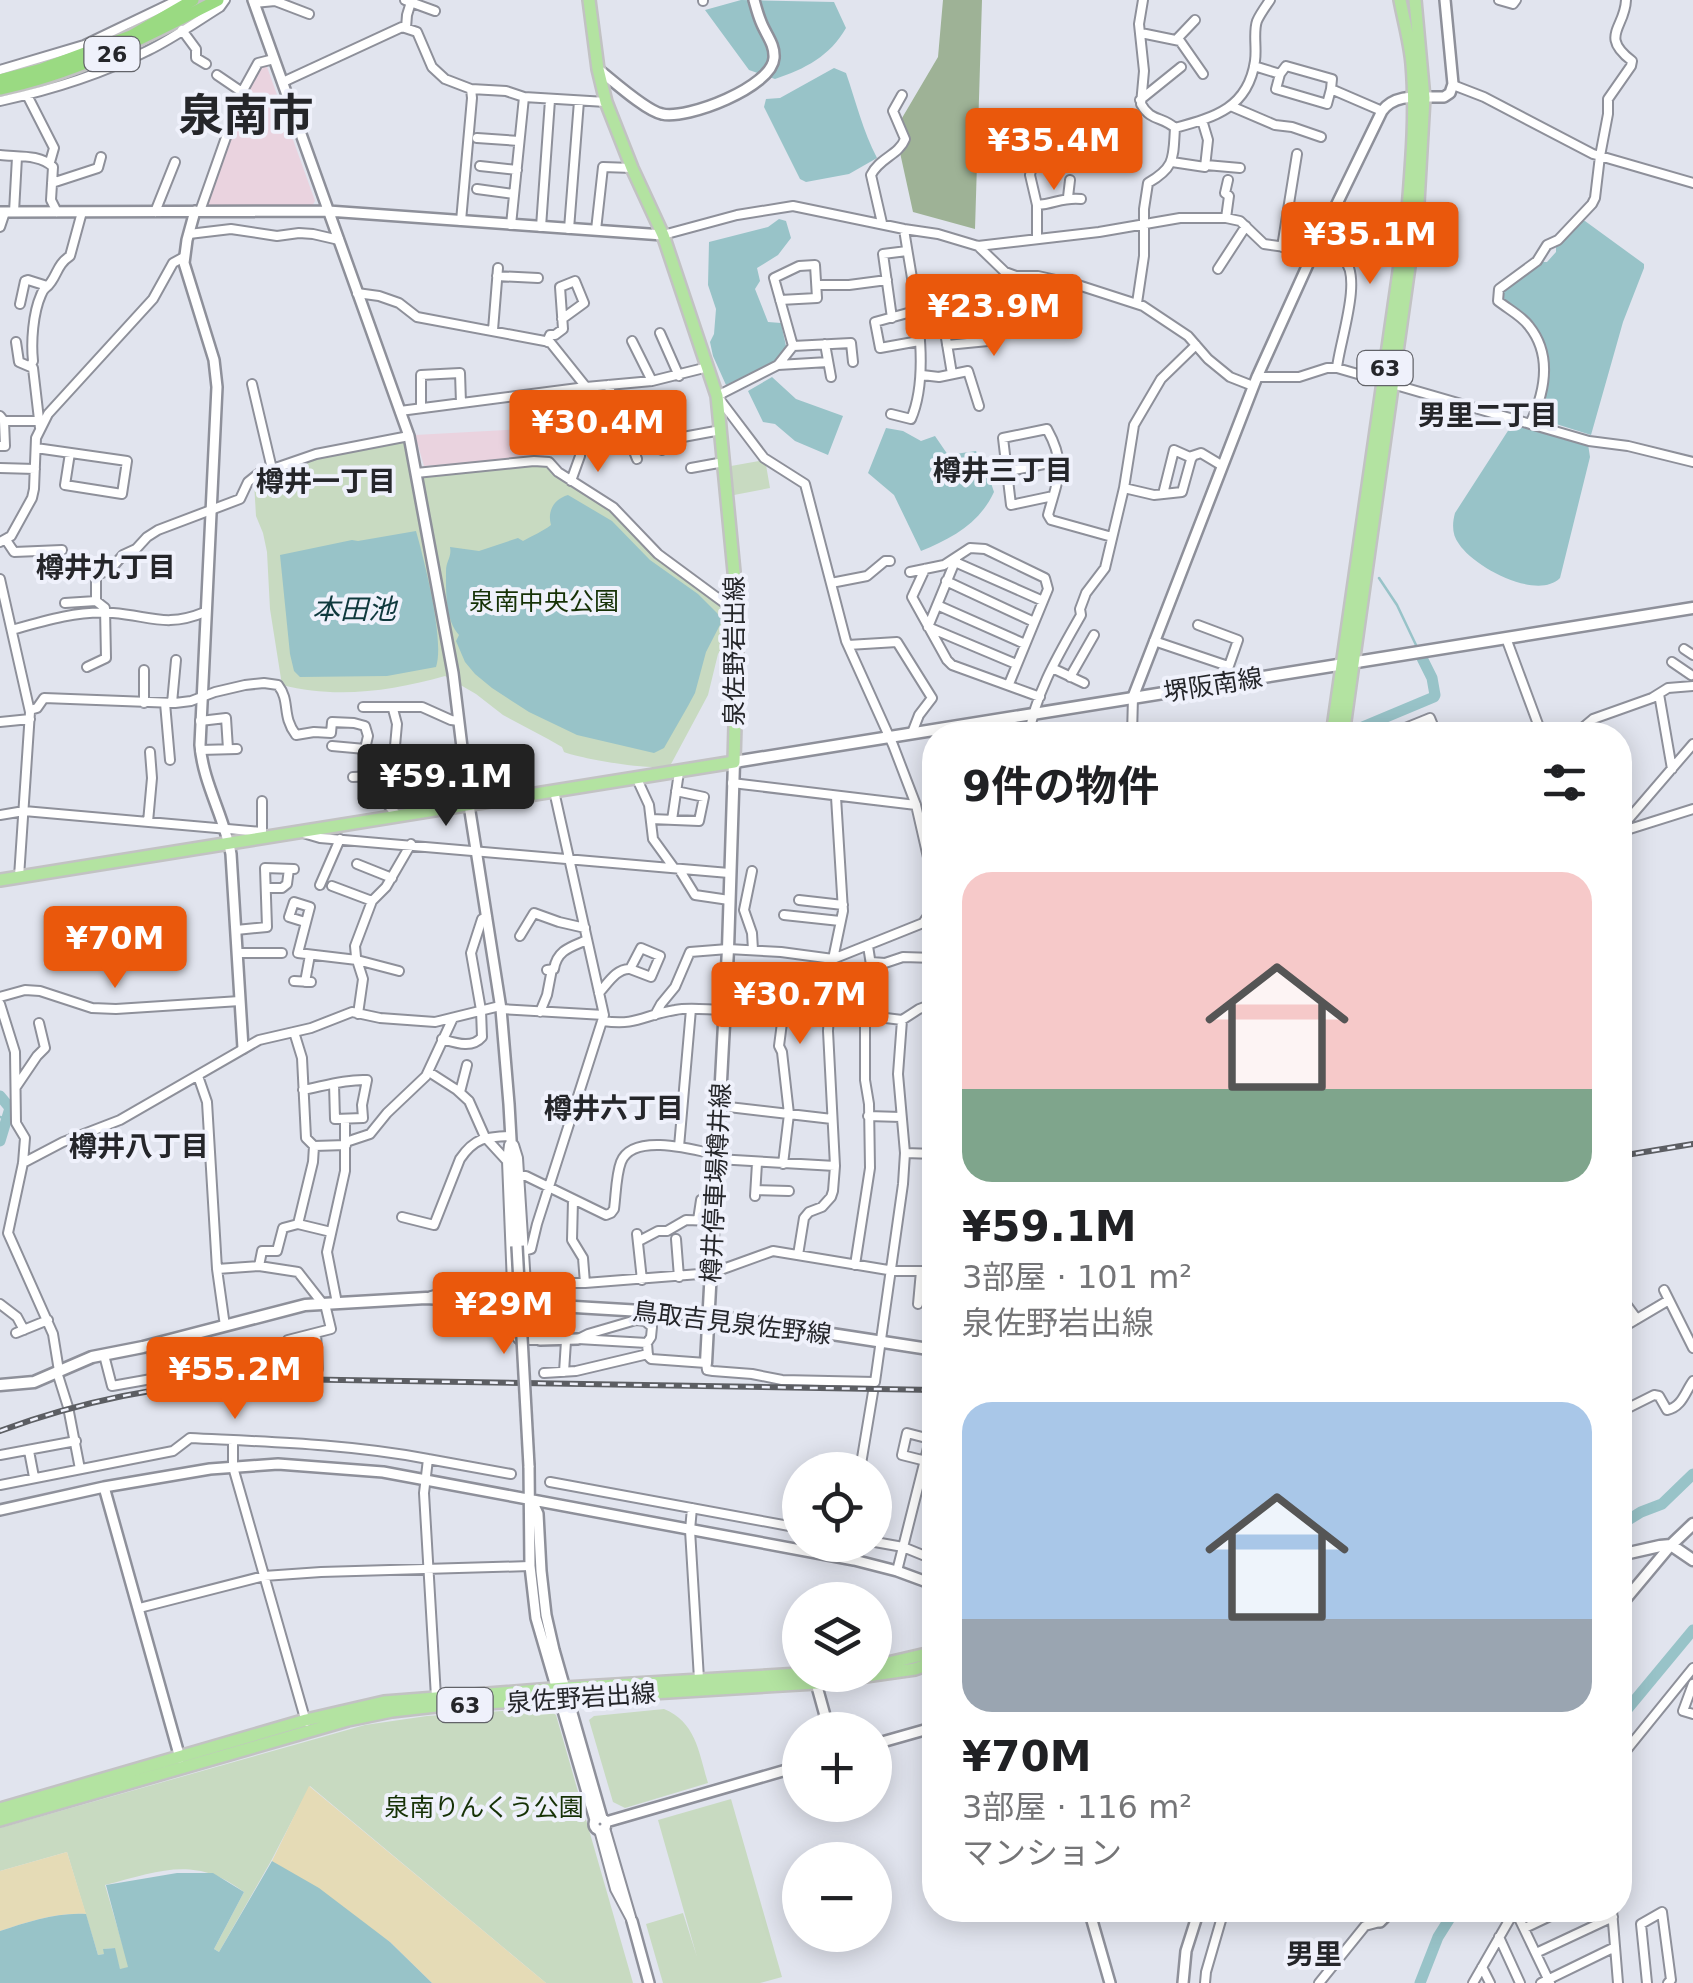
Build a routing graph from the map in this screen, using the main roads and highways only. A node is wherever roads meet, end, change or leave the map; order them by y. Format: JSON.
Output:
{"nodes":[{"id":1,"x":193,"y":0,"type":"edge"},
{"id":2,"x":221,"y":0,"type":"edge"},
{"id":3,"x":589,"y":0,"type":"edge"},
{"id":4,"x":1400,"y":0,"type":"edge"},
{"id":5,"x":1415,"y":0,"type":"edge"},
{"id":6,"x":0,"y":80,"type":"edge"},
{"id":7,"x":0,"y":89,"type":"edge"},
{"id":8,"x":1419,"y":98,"type":"junction"},
{"id":9,"x":1693,"y":608,"type":"edge"},
{"id":10,"x":1348,"y":663,"type":"junction"},
{"id":11,"x":984,"y":722,"type":"edge"},
{"id":12,"x":1335,"y":722,"type":"edge"},
{"id":13,"x":1344,"y":722,"type":"edge"},
{"id":14,"x":922,"y":732,"type":"edge"},
{"id":15,"x":734,"y":762,"type":"junction"},
{"id":16,"x":0,"y":880,"type":"edge"},
{"id":17,"x":710,"y":1316,"type":"junction"},
{"id":18,"x":922,"y":1348,"type":"edge"},
{"id":19,"x":706,"y":1363,"type":"road end"},
{"id":20,"x":0,"y":1385,"type":"edge"},
{"id":21,"x":1693,"y":1524,"type":"edge"},
{"id":22,"x":1675,"y":1547,"type":"junction"},
{"id":23,"x":1632,"y":1553,"type":"edge"},
{"id":24,"x":1693,"y":1560,"type":"edge"},
{"id":25,"x":922,"y":1655,"type":"edge"},
{"id":26,"x":892,"y":1662,"type":"edge"},
{"id":27,"x":922,"y":1667,"type":"edge"},
{"id":28,"x":782,"y":1675,"type":"edge"},
{"id":29,"x":563,"y":1694,"type":"junction"},
{"id":30,"x":307,"y":1726,"type":"junction"},
{"id":31,"x":0,"y":1809,"type":"edge"},
{"id":32,"x":0,"y":1820,"type":"edge"}],
"edges":[{"from":1,"to":6,"type":"highway","number":"26"},
{"from":2,"to":7,"type":"highway","number":"26"},
{"from":3,"to":15,"type":"main road","name":"泉佐野岩出線"},
{"from":4,"to":8,"type":"main road","number":"63"},
{"from":5,"to":8,"type":"main road","number":"63"},
{"from":8,"to":10,"type":"main road","number":"63"},
{"from":9,"to":10,"type":"main road","name":"堺阪南線"},
{"from":10,"to":11,"type":"main road","name":"堺阪南線"},
{"from":10,"to":12,"type":"main road","number":"63"},
{"from":10,"to":13,"type":"main road","number":"63"},
{"from":14,"to":15,"type":"main road","name":"堺阪南線"},
{"from":15,"to":16,"type":"main road","name":"泉佐野岩出線"},
{"from":15,"to":17,"type":"main road","name":"樽井停車場樽井線"},
{"from":17,"to":18,"type":"main road","name":"鳥取吉見泉佐野線"},
{"from":17,"to":19,"type":"main road","name":"樽井停車場樽井線"},
{"from":17,"to":20,"type":"main road","name":"鳥取吉見泉佐野線"},
{"from":21,"to":22,"type":"main road"},
{"from":22,"to":23,"type":"main road"},
{"from":22,"to":24,"type":"main road"},
{"from":25,"to":26,"type":"main road"},
{"from":27,"to":29,"type":"main road","name":"泉佐野岩出線","number":"63"},
{"from":28,"to":29,"type":"main road","name":"泉佐野岩出線","number":"63"},
{"from":29,"to":30,"type":"main road","name":"泉佐野岩出線","number":"63"},
{"from":29,"to":30,"type":"main road","name":"泉佐野岩出線","number":"63"},
{"from":30,"to":31,"type":"main road","name":"泉佐野岩出線","number":"63"},
{"from":30,"to":32,"type":"main road","name":"泉佐野岩出線","number":"63"}]}
